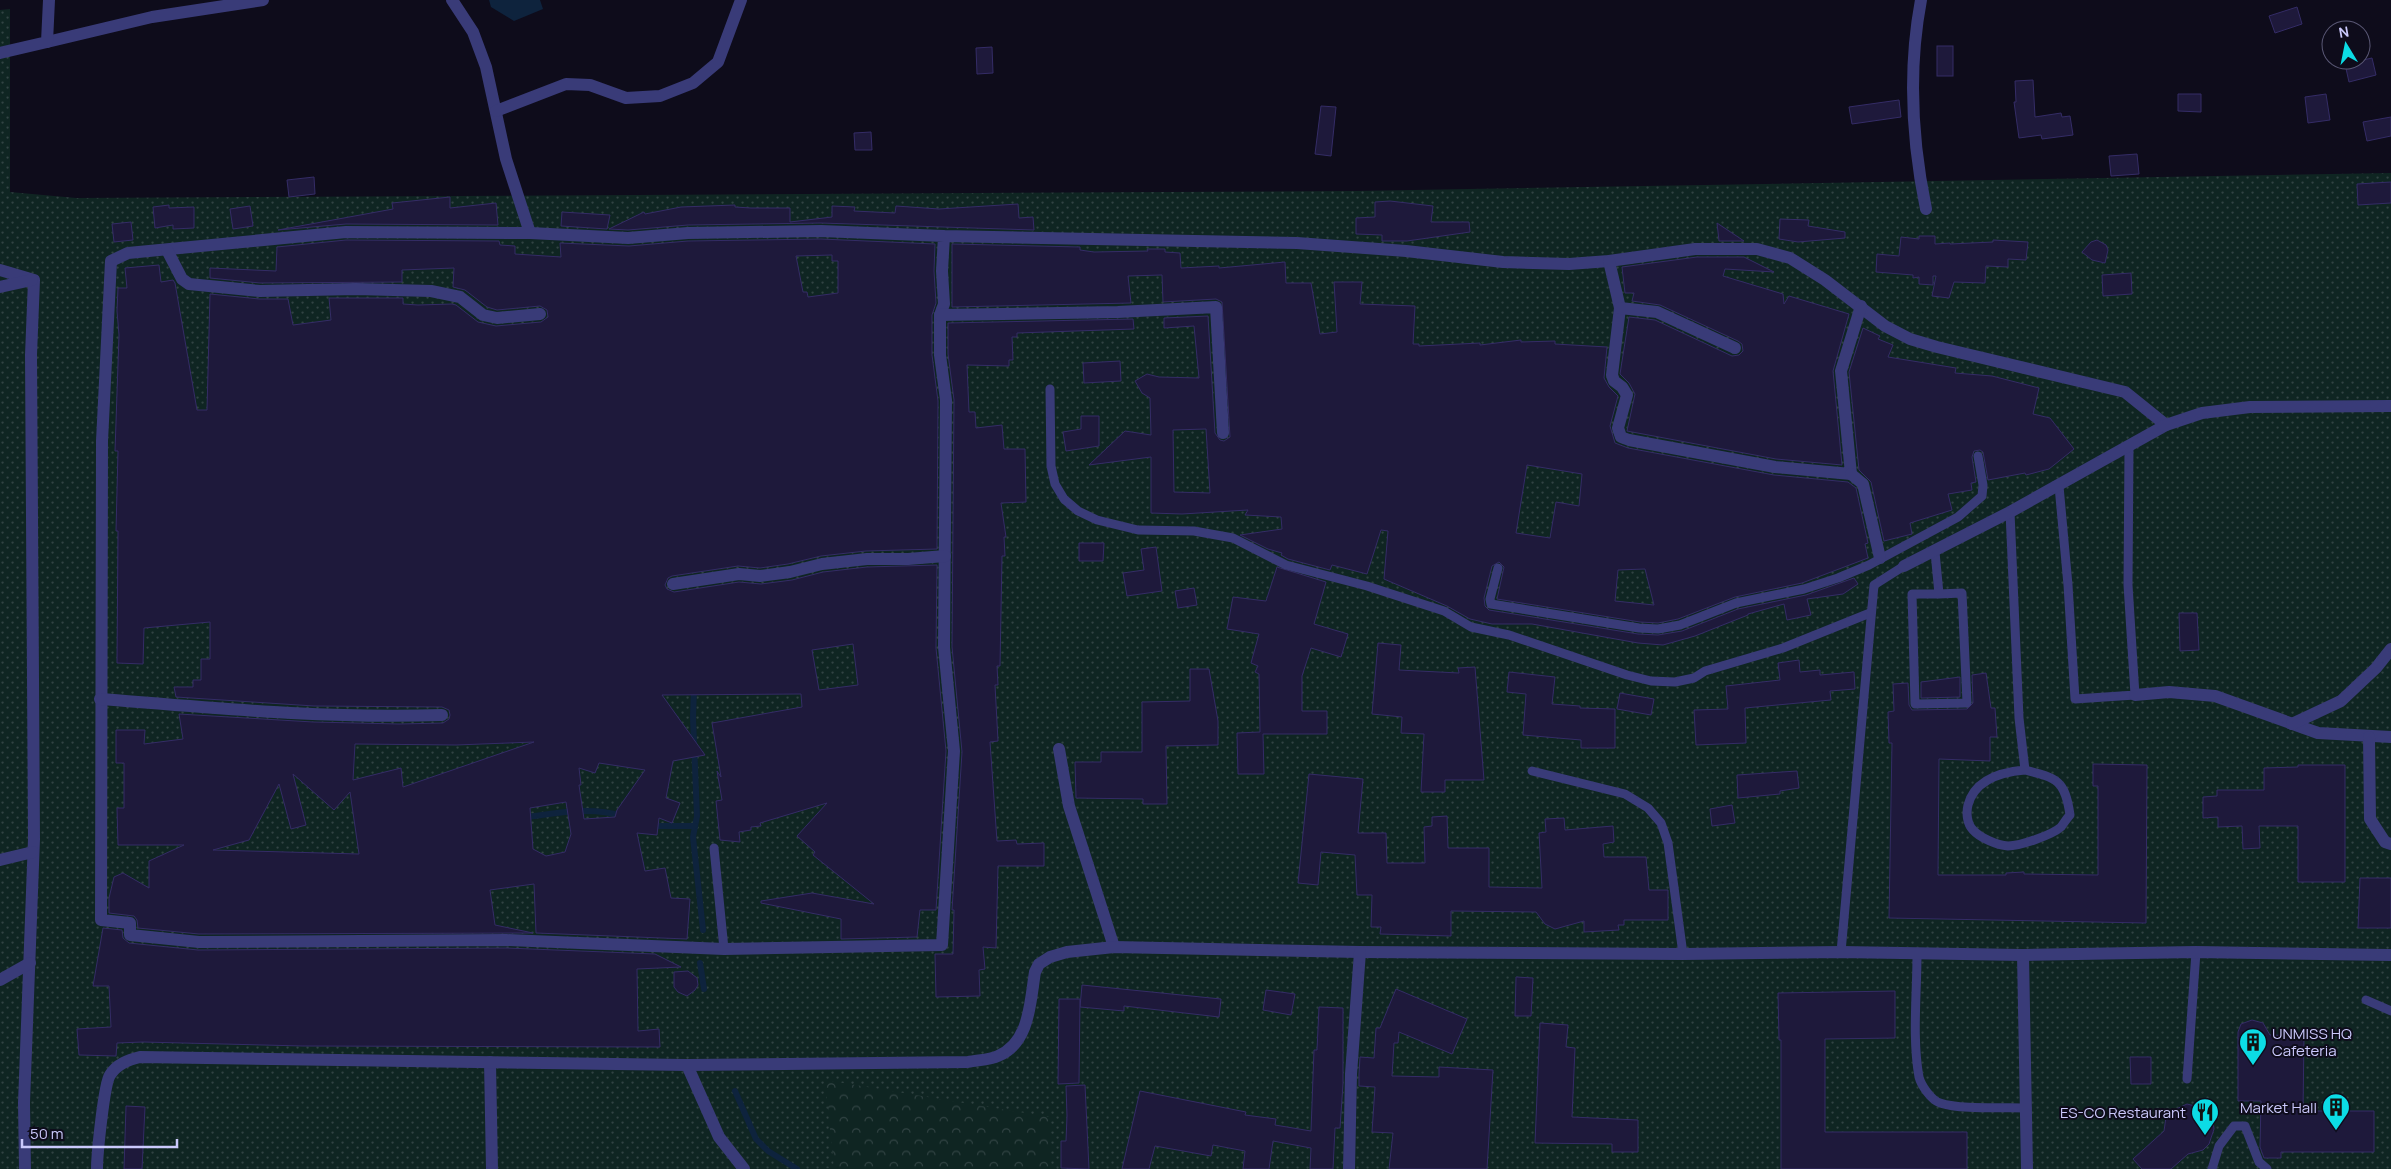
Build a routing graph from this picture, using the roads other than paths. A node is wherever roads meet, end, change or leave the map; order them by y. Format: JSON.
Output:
{"nodes":[{"id":1,"x":49,"y":0,"type":"edge"},
{"id":2,"x":263,"y":0,"type":"edge"},
{"id":3,"x":452,"y":0,"type":"edge"},
{"id":4,"x":741,"y":0,"type":"edge"},
{"id":5,"x":1921,"y":0,"type":"edge"},
{"id":6,"x":47,"y":42,"type":"junction"},
{"id":7,"x":0,"y":53,"type":"edge"},
{"id":8,"x":496,"y":111,"type":"junction"},
{"id":9,"x":1926,"y":209,"type":"dead end"},
{"id":10,"x":530,"y":233,"type":"junction"},
{"id":11,"x":944,"y":236,"type":"junction"},
{"id":12,"x":167,"y":250,"type":"junction"},
{"id":13,"x":1609,"y":261,"type":"junction"},
{"id":14,"x":0,"y":270,"type":"edge"},
{"id":15,"x":34,"y":280,"type":"junction"},
{"id":16,"x":0,"y":287,"type":"edge"},
{"id":17,"x":1861,"y":306,"type":"junction"},
{"id":18,"x":1620,"y":308,"type":"junction"},
{"id":19,"x":540,"y":314,"type":"dead end"},
{"id":20,"x":940,"y":315,"type":"junction"},
{"id":21,"x":1735,"y":348,"type":"dead end"},
{"id":22,"x":1050,"y":390,"type":"dead end"},
{"id":23,"x":2391,"y":406,"type":"edge"},
{"id":24,"x":2166,"y":425,"type":"junction"},
{"id":25,"x":1223,"y":433,"type":"dead end"},
{"id":26,"x":2129,"y":446,"type":"junction"},
{"id":27,"x":1978,"y":456,"type":"dead end"},
{"id":28,"x":1851,"y":474,"type":"junction"},
{"id":29,"x":2059,"y":486,"type":"junction"},
{"id":30,"x":2010,"y":512,"type":"junction"},
{"id":31,"x":1935,"y":552,"type":"junction"},
{"id":32,"x":945,"y":556,"type":"junction"},
{"id":33,"x":1880,"y":558,"type":"junction"},
{"id":34,"x":1904,"y":566,"type":"joint"},
{"id":35,"x":1498,"y":568,"type":"dead end"},
{"id":36,"x":673,"y":584,"type":"dead end"},
{"id":37,"x":1939,"y":594,"type":"junction"},
{"id":38,"x":1870,"y":613,"type":"junction"},
{"id":39,"x":2391,"y":649,"type":"edge"},
{"id":40,"x":2134,"y":695,"type":"junction"},
{"id":41,"x":100,"y":699,"type":"junction"},
{"id":42,"x":442,"y":715,"type":"dead end"},
{"id":43,"x":2292,"y":724,"type":"junction"},
{"id":44,"x":2369,"y":737,"type":"junction"},
{"id":45,"x":2391,"y":737,"type":"edge"},
{"id":46,"x":1059,"y":749,"type":"dead end"},
{"id":47,"x":2025,"y":770,"type":"junction"},
{"id":48,"x":1532,"y":772,"type":"dead end"},
{"id":49,"x":2391,"y":844,"type":"edge"},
{"id":50,"x":714,"y":848,"type":"dead end"},
{"id":51,"x":34,"y":852,"type":"junction"},
{"id":52,"x":0,"y":860,"type":"edge"},
{"id":53,"x":1114,"y":947,"type":"junction"},
{"id":54,"x":724,"y":949,"type":"junction"},
{"id":55,"x":1360,"y":952,"type":"junction"},
{"id":56,"x":1841,"y":952,"type":"junction"},
{"id":57,"x":2196,"y":952,"type":"junction"},
{"id":58,"x":1683,"y":954,"type":"junction"},
{"id":59,"x":1917,"y":955,"type":"junction"},
{"id":60,"x":2023,"y":955,"type":"junction"},
{"id":61,"x":2391,"y":955,"type":"edge"},
{"id":62,"x":30,"y":963,"type":"junction"},
{"id":63,"x":0,"y":980,"type":"edge"},
{"id":64,"x":2366,"y":1000,"type":"dead end"},
{"id":65,"x":2391,"y":1011,"type":"edge"},
{"id":66,"x":490,"y":1062,"type":"junction"},
{"id":67,"x":686,"y":1065,"type":"junction"},
{"id":68,"x":2187,"y":1079,"type":"dead end"},
{"id":69,"x":2027,"y":1108,"type":"junction"},
{"id":70,"x":25,"y":1169,"type":"edge"},
{"id":71,"x":97,"y":1169,"type":"edge"},
{"id":72,"x":492,"y":1169,"type":"edge"},
{"id":73,"x":744,"y":1169,"type":"edge"},
{"id":74,"x":1349,"y":1169,"type":"edge"},
{"id":75,"x":2027,"y":1169,"type":"edge"},
{"id":76,"x":2212,"y":1169,"type":"edge"},
{"id":77,"x":2268,"y":1169,"type":"edge"}],
"edges":[{"from":1,"to":6,"type":"street"},
{"from":2,"to":6,"type":"street"},
{"from":3,"to":8,"type":"street"},
{"from":4,"to":8,"type":"street"},
{"from":5,"to":9,"type":"street"},
{"from":6,"to":7,"type":"street"},
{"from":8,"to":10,"type":"street"},
{"from":10,"to":11,"type":"street"},
{"from":10,"to":12,"type":"street"},
{"from":11,"to":13,"type":"street"},
{"from":11,"to":20,"type":"street"},
{"from":12,"to":19,"type":"street"},
{"from":12,"to":41,"type":"street"},
{"from":13,"to":17,"type":"street"},
{"from":13,"to":18,"type":"street"},
{"from":14,"to":15,"type":"street"},
{"from":15,"to":16,"type":"street"},
{"from":15,"to":51,"type":"street"},
{"from":17,"to":24,"type":"street"},
{"from":17,"to":28,"type":"street"},
{"from":18,"to":21,"type":"street"},
{"from":18,"to":28,"type":"street"},
{"from":20,"to":25,"type":"street"},
{"from":20,"to":32,"type":"street"},
{"from":22,"to":38,"type":"lane"},
{"from":23,"to":24,"type":"street"},
{"from":24,"to":26,"type":"street"},
{"from":26,"to":29,"type":"street"},
{"from":26,"to":40,"type":"lane"},
{"from":27,"to":33,"type":"lane"},
{"from":28,"to":33,"type":"street"},
{"from":29,"to":30,"type":"street"},
{"from":29,"to":40,"type":"lane"},
{"from":30,"to":31,"type":"street"},
{"from":30,"to":47,"type":"lane"},
{"from":31,"to":34,"type":"street"},
{"from":31,"to":37,"type":"lane"},
{"from":32,"to":36,"type":"street"},
{"from":32,"to":54,"type":"street"},
{"from":33,"to":35,"type":"lane"},
{"from":34,"to":38,"type":"lane"},
{"from":37,"to":37,"type":"lane"},
{"from":38,"to":56,"type":"lane"},
{"from":39,"to":43,"type":"street"},
{"from":40,"to":43,"type":"street"},
{"from":41,"to":42,"type":"street"},
{"from":41,"to":54,"type":"street"},
{"from":43,"to":44,"type":"street"},
{"from":44,"to":45,"type":"street"},
{"from":44,"to":49,"type":"street"},
{"from":46,"to":53,"type":"street"},
{"from":47,"to":47,"type":"lane"},
{"from":48,"to":58,"type":"lane"},
{"from":50,"to":54,"type":"lane"},
{"from":51,"to":52,"type":"street"},
{"from":51,"to":62,"type":"street"},
{"from":53,"to":55,"type":"street"},
{"from":53,"to":67,"type":"street"},
{"from":55,"to":58,"type":"street"},
{"from":55,"to":74,"type":"street"},
{"from":56,"to":58,"type":"street"},
{"from":56,"to":59,"type":"street"},
{"from":57,"to":60,"type":"street"},
{"from":57,"to":61,"type":"street"},
{"from":57,"to":68,"type":"lane"},
{"from":59,"to":60,"type":"street"},
{"from":59,"to":69,"type":"lane"},
{"from":60,"to":69,"type":"street"},
{"from":62,"to":63,"type":"street"},
{"from":62,"to":70,"type":"street"},
{"from":64,"to":65,"type":"lane"},
{"from":66,"to":67,"type":"street"},
{"from":66,"to":71,"type":"street"},
{"from":66,"to":72,"type":"street"},
{"from":67,"to":73,"type":"street"},
{"from":69,"to":75,"type":"street"},
{"from":76,"to":77,"type":"lane"}]}
